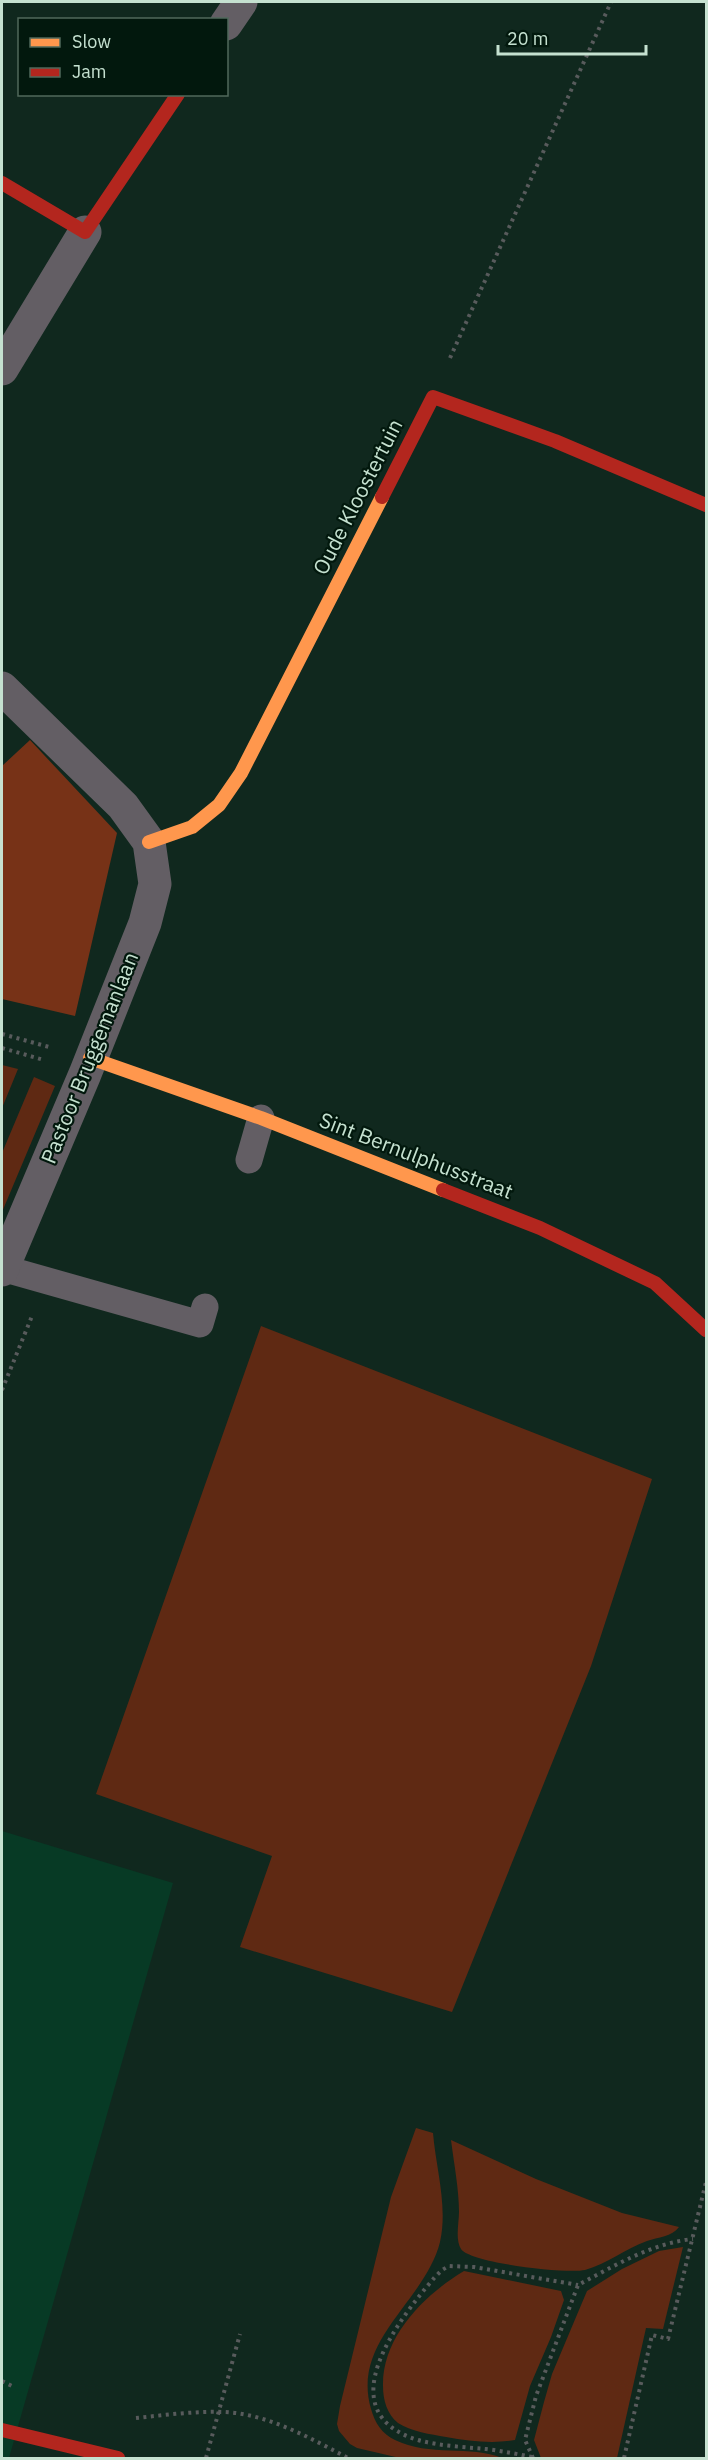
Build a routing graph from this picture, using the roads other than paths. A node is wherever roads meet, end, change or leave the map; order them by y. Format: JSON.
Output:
{"nodes":[{"id":1,"x":242,"y":2,"type":"edge"},
{"id":2,"x":228,"y":21,"type":"edge"},
{"id":3,"x":177,"y":96,"type":"edge"},
{"id":4,"x":2,"y":183,"type":"edge"},
{"id":5,"x":85,"y":232,"type":"junction"},
{"id":6,"x":2,"y":369,"type":"edge"},
{"id":7,"x":706,"y":505,"type":"edge"},
{"id":8,"x":2,"y":688,"type":"edge"},
{"id":9,"x":149,"y":842,"type":"junction"},
{"id":10,"x":90,"y":1058,"type":"junction"},
{"id":11,"x":261,"y":1118,"type":"junction"},
{"id":12,"x":249,"y":1160,"type":"dead end"},
{"id":13,"x":2,"y":1269,"type":"edge"},
{"id":14,"x":206,"y":1307,"type":"dead end"},
{"id":15,"x":706,"y":1330,"type":"edge"},
{"id":16,"x":2,"y":2430,"type":"edge"},
{"id":17,"x":118,"y":2458,"type":"edge"}],
"edges":[{"from":1,"to":2,"type":"street"},
{"from":3,"to":5,"type":"street"},
{"from":4,"to":5,"type":"street"},
{"from":5,"to":6,"type":"street"},
{"from":7,"to":9,"type":"street","name":"Oude Kloostertuin"},
{"from":8,"to":9,"type":"street"},
{"from":9,"to":10,"type":"street","name":"Pastoor Bruggemanlaan"},
{"from":10,"to":11,"type":"street","name":"Sint Bernulphusstraat"},
{"from":10,"to":13,"type":"street","name":"Pastoor Bruggemanlaan"},
{"from":11,"to":12,"type":"lane"},
{"from":11,"to":15,"type":"street","name":"Sint Bernulphusstraat"},
{"from":13,"to":14,"type":"lane"},
{"from":16,"to":17,"type":"street"}]}
